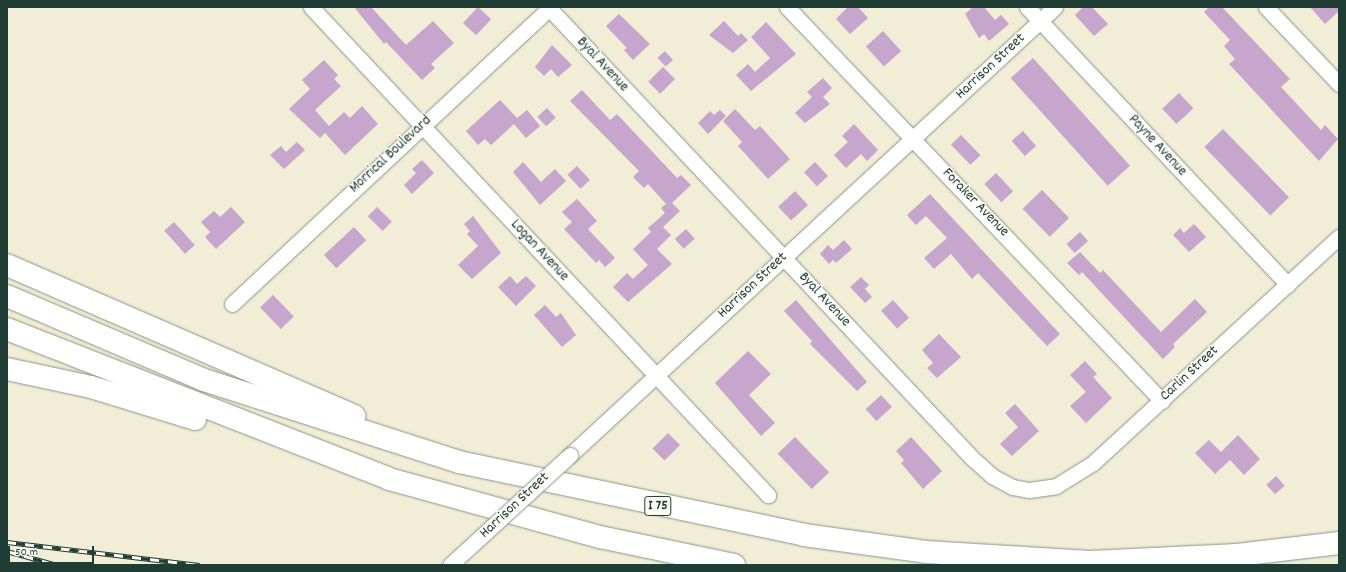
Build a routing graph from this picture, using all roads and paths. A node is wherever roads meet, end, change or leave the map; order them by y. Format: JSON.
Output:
{"nodes":[{"id":1,"x":311,"y":7,"type":"edge"},
{"id":2,"x":787,"y":7,"type":"edge"},
{"id":3,"x":1027,"y":7,"type":"edge"},
{"id":4,"x":1055,"y":7,"type":"edge"},
{"id":5,"x":1266,"y":7,"type":"edge"},
{"id":6,"x":549,"y":8,"type":"edge"},
{"id":7,"x":1040,"y":21,"type":"junction"},
{"id":8,"x":1339,"y":84,"type":"edge"},
{"id":9,"x":422,"y":126,"type":"junction"},
{"id":10,"x":913,"y":139,"type":"junction"},
{"id":11,"x":1339,"y":237,"type":"edge"},
{"id":12,"x":784,"y":257,"type":"junction"},
{"id":13,"x":7,"y":265,"type":"edge"},
{"id":14,"x":1288,"y":285,"type":"junction"},
{"id":15,"x":7,"y":296,"type":"edge"},
{"id":16,"x":232,"y":304,"type":"dead end"},
{"id":17,"x":7,"y":329,"type":"edge"},
{"id":18,"x":7,"y":369,"type":"edge"},
{"id":19,"x":655,"y":376,"type":"junction"},
{"id":20,"x":1162,"y":401,"type":"junction"},
{"id":21,"x":459,"y":462,"type":"junction"},
{"id":22,"x":389,"y":479,"type":"junction"},
{"id":23,"x":1029,"y":490,"type":"joint"},
{"id":24,"x":768,"y":495,"type":"dead end"},
{"id":25,"x":1339,"y":542,"type":"edge"},
{"id":26,"x":450,"y":565,"type":"edge"},
{"id":27,"x":734,"y":565,"type":"edge"}],
"edges":[{"from":1,"to":9,"type":"street","name":"Logan Avenue"},
{"from":2,"to":10,"type":"street","name":"Foraker Avenue"},
{"from":3,"to":7,"type":"street","name":"Payne Avenue"},
{"from":4,"to":7,"type":"street","name":"Harrison Street"},
{"from":5,"to":8,"type":"street"},
{"from":6,"to":9,"type":"street","name":"Morrical Boulevard"},
{"from":6,"to":12,"type":"street","name":"Byal Avenue"},
{"from":7,"to":10,"type":"street","name":"Harrison Street"},
{"from":7,"to":14,"type":"street","name":"Payne Avenue"},
{"from":9,"to":16,"type":"street","name":"Morrical Boulevard"},
{"from":9,"to":19,"type":"street","name":"Logan Avenue"},
{"from":10,"to":12,"type":"street","name":"Harrison Street"},
{"from":10,"to":20,"type":"street","name":"Foraker Avenue"},
{"from":11,"to":14,"type":"street","name":"Carlin Street"},
{"from":12,"to":19,"type":"street","name":"Harrison Street"},
{"from":12,"to":23,"type":"street","name":"Byal Avenue"},
{"from":13,"to":21,"type":"highway"},
{"from":14,"to":20,"type":"street","name":"Carlin Street"},
{"from":15,"to":21,"type":"highway","number":"I 75"},
{"from":17,"to":22,"type":"highway"},
{"from":18,"to":22,"type":"highway"},
{"from":19,"to":24,"type":"street","name":"Logan Avenue"},
{"from":19,"to":26,"type":"street","name":"Harrison Street","bridge":true},
{"from":20,"to":23,"type":"street","name":"Carlin Street"},
{"from":21,"to":25,"type":"highway","number":"I 75"},
{"from":22,"to":27,"type":"highway"}]}
